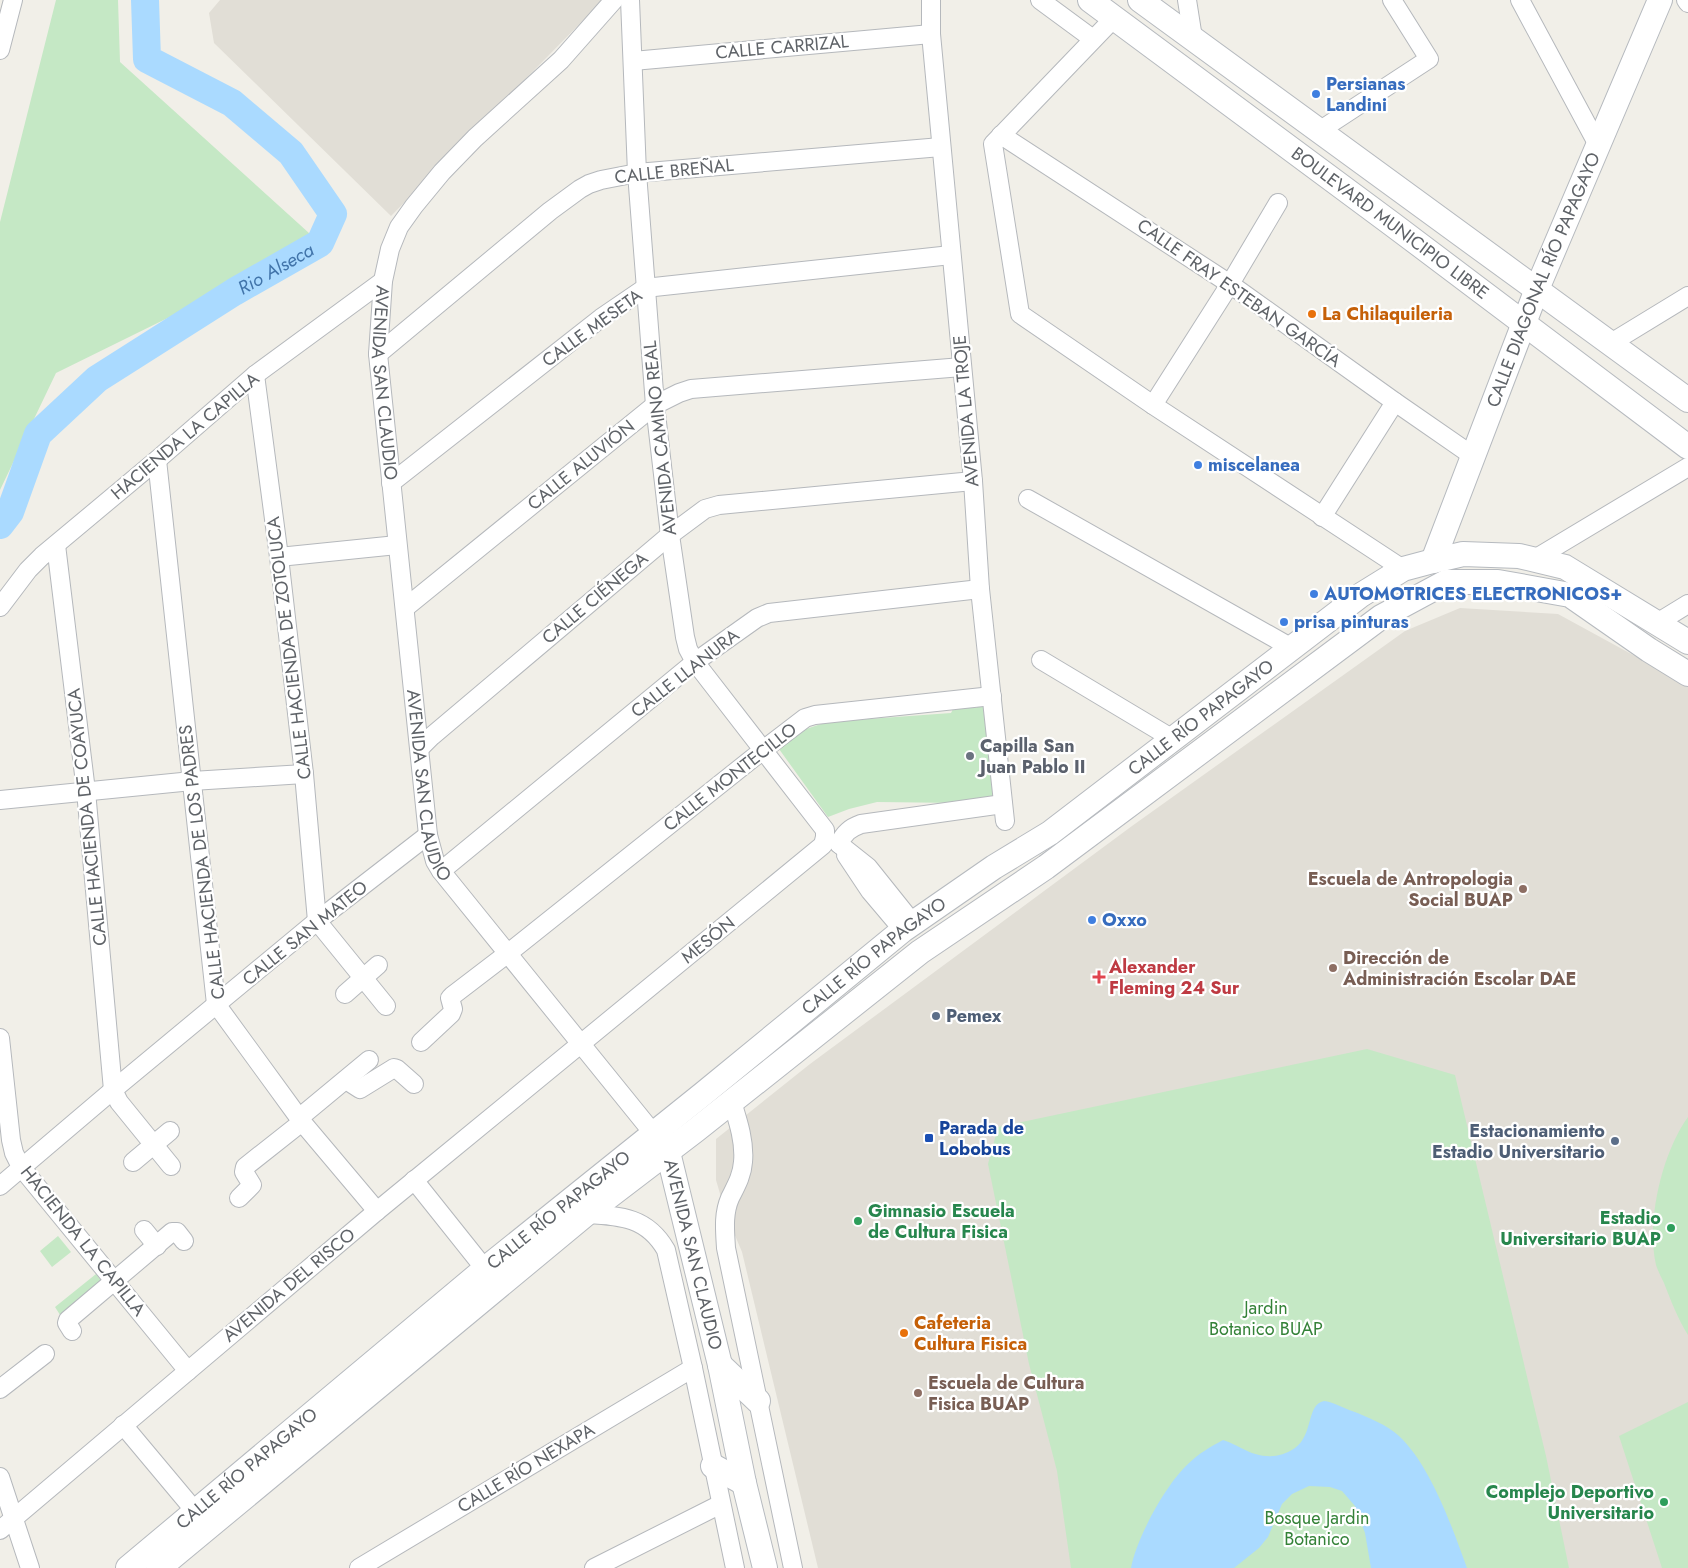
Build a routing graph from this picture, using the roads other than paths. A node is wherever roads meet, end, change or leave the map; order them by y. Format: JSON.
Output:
{"nodes":[{"id":1,"x":13,"y":0,"type":"edge"},
{"id":2,"x":614,"y":0,"type":"edge"},
{"id":3,"x":630,"y":0,"type":"edge"},
{"id":4,"x":931,"y":0,"type":"edge"},
{"id":5,"x":1040,"y":0,"type":"edge"},
{"id":6,"x":1090,"y":0,"type":"edge"},
{"id":7,"x":1140,"y":0,"type":"edge"},
{"id":8,"x":1187,"y":0,"type":"edge"},
{"id":9,"x":1392,"y":0,"type":"edge"},
{"id":10,"x":1520,"y":0,"type":"edge"},
{"id":11,"x":1660,"y":0,"type":"edge"},
{"id":12,"x":1686,"y":0,"type":"edge"},
{"id":13,"x":1688,"y":3,"type":"edge"},
{"id":14,"x":1114,"y":18,"type":"junction"},
{"id":15,"x":931,"y":34,"type":"junction"},
{"id":16,"x":1193,"y":38,"type":"junction"},
{"id":17,"x":1093,"y":39,"type":"junction"},
{"id":18,"x":0,"y":50,"type":"edge"},
{"id":19,"x":633,"y":61,"type":"junction"},
{"id":20,"x":1318,"y":131,"type":"junction"},
{"id":21,"x":1001,"y":135,"type":"junction"},
{"id":22,"x":1598,"y":145,"type":"junction"},
{"id":23,"x":941,"y":147,"type":"junction"},
{"id":24,"x":636,"y":173,"type":"junction"},
{"id":25,"x":1278,"y":203,"type":"dead end"},
{"id":26,"x":951,"y":255,"type":"junction"},
{"id":27,"x":383,"y":281,"type":"junction"},
{"id":28,"x":1230,"y":284,"type":"junction"},
{"id":29,"x":645,"y":288,"type":"junction"},
{"id":30,"x":1537,"y":289,"type":"junction"},
{"id":31,"x":1688,"y":296,"type":"edge"},
{"id":32,"x":1524,"y":323,"type":"junction"},
{"id":33,"x":1611,"y":343,"type":"junction"},
{"id":34,"x":378,"y":354,"type":"junction"},
{"id":35,"x":962,"y":367,"type":"junction"},
{"id":36,"x":255,"y":376,"type":"junction"},
{"id":37,"x":1688,"y":400,"type":"edge"},
{"id":38,"x":1395,"y":402,"type":"junction"},
{"id":39,"x":655,"y":405,"type":"junction"},
{"id":40,"x":1153,"y":405,"type":"junction"},
{"id":41,"x":1688,"y":447,"type":"edge"},
{"id":42,"x":1473,"y":456,"type":"junction"},
{"id":43,"x":157,"y":460,"type":"junction"},
{"id":44,"x":1688,"y":468,"type":"edge"},
{"id":45,"x":972,"y":481,"type":"junction"},
{"id":46,"x":391,"y":483,"type":"junction"},
{"id":47,"x":1028,"y":499,"type":"dead end"},
{"id":48,"x":1322,"y":517,"type":"junction"},
{"id":49,"x":670,"y":535,"type":"junction"},
{"id":50,"x":56,"y":545,"type":"junction"},
{"id":51,"x":397,"y":545,"type":"junction"},
{"id":52,"x":279,"y":557,"type":"junction"},
{"id":53,"x":1533,"y":560,"type":"junction"},
{"id":54,"x":1433,"y":562,"type":"junction"},
{"id":55,"x":1403,"y":569,"type":"junction"},
{"id":56,"x":980,"y":589,"type":"junction"},
{"id":57,"x":1688,"y":604,"type":"edge"},
{"id":58,"x":0,"y":606,"type":"edge"},
{"id":59,"x":405,"y":608,"type":"junction"},
{"id":60,"x":1657,"y":623,"type":"junction"},
{"id":61,"x":1688,"y":642,"type":"edge"},
{"id":62,"x":1292,"y":648,"type":"junction"},
{"id":63,"x":1041,"y":660,"type":"dead end"},
{"id":64,"x":695,"y":662,"type":"junction"},
{"id":65,"x":1688,"y":674,"type":"edge"},
{"id":66,"x":992,"y":696,"type":"junction"},
{"id":67,"x":1173,"y":739,"type":"junction"},
{"id":68,"x":420,"y":748,"type":"junction"},
{"id":69,"x":763,"y":750,"type":"junction"},
{"id":70,"x":304,"y":774,"type":"junction"},
{"id":71,"x":192,"y":781,"type":"junction"},
{"id":72,"x":86,"y":791,"type":"junction"},
{"id":73,"x":0,"y":800,"type":"edge"},
{"id":74,"x":1003,"y":804,"type":"junction"},
{"id":75,"x":1005,"y":821,"type":"dead end"},
{"id":76,"x":825,"y":830,"type":"joint"},
{"id":77,"x":428,"y":834,"type":"junction"},
{"id":78,"x":441,"y":871,"type":"junction"},
{"id":79,"x":317,"y":921,"type":"junction"},
{"id":80,"x":907,"y":926,"type":"junction"},
{"id":81,"x":507,"y":954,"type":"junction"},
{"id":82,"x":378,"y":965,"type":"dead end"},
{"id":83,"x":364,"y":977,"type":"junction"},
{"id":84,"x":345,"y":994,"type":"dead end"},
{"id":85,"x":216,"y":1004,"type":"junction"},
{"id":86,"x":386,"y":1006,"type":"dead end"},
{"id":87,"x":0,"y":1038,"type":"edge"},
{"id":88,"x":421,"y":1042,"type":"dead end"},
{"id":89,"x":580,"y":1044,"type":"junction"},
{"id":90,"x":369,"y":1060,"type":"dead end"},
{"id":91,"x":346,"y":1080,"type":"junction"},
{"id":92,"x":414,"y":1084,"type":"dead end"},
{"id":93,"x":114,"y":1090,"type":"junction"},
{"id":94,"x":732,"y":1102,"type":"junction"},
{"id":95,"x":301,"y":1120,"type":"junction"},
{"id":96,"x":170,"y":1131,"type":"dead end"},
{"id":97,"x":653,"y":1133,"type":"junction"},
{"id":98,"x":154,"y":1145,"type":"junction"},
{"id":99,"x":668,"y":1152,"type":"junction"},
{"id":100,"x":134,"y":1162,"type":"dead end"},
{"id":101,"x":171,"y":1166,"type":"dead end"},
{"id":102,"x":21,"y":1167,"type":"junction"},
{"id":103,"x":414,"y":1180,"type":"junction"},
{"id":104,"x":0,"y":1186,"type":"edge"},
{"id":105,"x":239,"y":1198,"type":"dead end"},
{"id":106,"x":377,"y":1211,"type":"junction"},
{"id":107,"x":586,"y":1214,"type":"junction"},
{"id":108,"x":144,"y":1230,"type":"dead end"},
{"id":109,"x":184,"y":1241,"type":"dead end"},
{"id":110,"x":157,"y":1246,"type":"junction"},
{"id":111,"x":485,"y":1269,"type":"junction"},
{"id":112,"x":115,"y":1280,"type":"junction"},
{"id":113,"x":69,"y":1326,"type":"dead end"},
{"id":114,"x":45,"y":1354,"type":"dead end"},
{"id":115,"x":720,"y":1365,"type":"junction"},
{"id":116,"x":693,"y":1368,"type":"junction"},
{"id":117,"x":188,"y":1371,"type":"junction"},
{"id":118,"x":0,"y":1389,"type":"edge"},
{"id":119,"x":758,"y":1401,"type":"junction"},
{"id":120,"x":122,"y":1425,"type":"junction"},
{"id":121,"x":713,"y":1466,"type":"junction"},
{"id":122,"x":0,"y":1477,"type":"edge"},
{"id":123,"x":744,"y":1483,"type":"junction"},
{"id":124,"x":721,"y":1504,"type":"junction"},
{"id":125,"x":195,"y":1511,"type":"junction"},
{"id":126,"x":7,"y":1524,"type":"edge"},
{"id":127,"x":30,"y":1568,"type":"edge"},
{"id":128,"x":128,"y":1568,"type":"edge"},
{"id":129,"x":159,"y":1568,"type":"edge"},
{"id":130,"x":359,"y":1568,"type":"edge"},
{"id":131,"x":594,"y":1568,"type":"edge"},
{"id":132,"x":734,"y":1568,"type":"edge"},
{"id":133,"x":765,"y":1568,"type":"edge"},
{"id":134,"x":793,"y":1568,"type":"edge"}],
"edges":[{"from":1,"to":18,"type":"street"},
{"from":2,"to":27,"type":"street","name":"AVENIDA SAN CLAUDIO"},
{"from":3,"to":19,"type":"street","name":"AVENIDA CAMINO REAL"},
{"from":4,"to":15,"type":"street","name":"AVENIDA LA TROJE"},
{"from":5,"to":17,"type":"street"},
{"from":6,"to":14,"type":"main road","name":"BOULEVARD MUNICIPIO LIBRE"},
{"from":7,"to":16,"type":"main road","name":"BOULEVARD MUNICIPIO LIBRE"},
{"from":8,"to":16,"type":"street"},
{"from":9,"to":20,"type":"street"},
{"from":10,"to":22,"type":"street"},
{"from":11,"to":22,"type":"main road","name":"CALLE DIAGONAL RÍO PAPAGAYO"},
{"from":12,"to":13,"type":"street"},
{"from":14,"to":17,"type":"street"},
{"from":14,"to":32,"type":"main road","name":"BOULEVARD MUNICIPIO LIBRE"},
{"from":15,"to":19,"type":"street","name":"CALLE CARRIZAL"},
{"from":15,"to":23,"type":"street","name":"AVENIDA LA TROJE"},
{"from":16,"to":20,"type":"main road","name":"BOULEVARD MUNICIPIO LIBRE"},
{"from":17,"to":21,"type":"street"},
{"from":19,"to":24,"type":"street","name":"AVENIDA CAMINO REAL"},
{"from":20,"to":30,"type":"main road","name":"BOULEVARD MUNICIPIO LIBRE"},
{"from":21,"to":28,"type":"street","name":"CALLE FRAY ESTEBAN GARCÍA"},
{"from":21,"to":40,"type":"street"},
{"from":22,"to":30,"type":"main road","name":"CALLE DIAGONAL RÍO PAPAGAYO"},
{"from":23,"to":24,"type":"street","name":"CALLE BREÑAL"},
{"from":23,"to":26,"type":"street","name":"AVENIDA LA TROJE"},
{"from":24,"to":29,"type":"street","name":"AVENIDA CAMINO REAL"},
{"from":24,"to":34,"type":"street","name":"CALLE BREÑAL"},
{"from":25,"to":28,"type":"street"},
{"from":26,"to":29,"type":"street","name":"CALLE MESETA"},
{"from":26,"to":35,"type":"street","name":"AVENIDA LA TROJE"},
{"from":27,"to":34,"type":"street","name":"AVENIDA SAN CLAUDIO"},
{"from":27,"to":36,"type":"street","name":"HACIENDA LA CAPILLA"},
{"from":28,"to":38,"type":"street","name":"CALLE FRAY ESTEBAN GARCÍA"},
{"from":28,"to":40,"type":"street"},
{"from":29,"to":39,"type":"street","name":"AVENIDA CAMINO REAL"},
{"from":29,"to":46,"type":"street","name":"CALLE MESETA"},
{"from":30,"to":32,"type":"main road","name":"CALLE DIAGONAL RÍO PAPAGAYO"},
{"from":30,"to":33,"type":"main road","name":"BOULEVARD MUNICIPIO LIBRE"},
{"from":31,"to":33,"type":"street"},
{"from":32,"to":41,"type":"main road","name":"BOULEVARD MUNICIPIO LIBRE"},
{"from":32,"to":42,"type":"main road","name":"CALLE DIAGONAL RÍO PAPAGAYO"},
{"from":33,"to":37,"type":"main road","name":"BOULEVARD MUNICIPIO LIBRE"},
{"from":34,"to":46,"type":"street","name":"AVENIDA SAN CLAUDIO"},
{"from":35,"to":39,"type":"street","name":"CALLE ALUVIÓN"},
{"from":35,"to":45,"type":"street","name":"AVENIDA LA TROJE"},
{"from":36,"to":43,"type":"street","name":"HACIENDA LA CAPILLA"},
{"from":36,"to":52,"type":"street","name":"CALLE HACIENDA DE ZOTOLUCA"},
{"from":38,"to":42,"type":"street","name":"CALLE FRAY ESTEBAN GARCÍA"},
{"from":38,"to":48,"type":"street"},
{"from":39,"to":49,"type":"street","name":"AVENIDA CAMINO REAL"},
{"from":39,"to":59,"type":"street","name":"CALLE ALUVIÓN"},
{"from":40,"to":48,"type":"street"},
{"from":42,"to":54,"type":"main road","name":"CALLE DIAGONAL RÍO PAPAGAYO"},
{"from":43,"to":50,"type":"street","name":"HACIENDA LA CAPILLA"},
{"from":43,"to":71,"type":"street","name":"CALLE HACIENDA DE LOS PADRES"},
{"from":44,"to":53,"type":"street"},
{"from":45,"to":49,"type":"street","name":"CALLE CIÉNEGA"},
{"from":45,"to":56,"type":"street","name":"AVENIDA LA TROJE"},
{"from":46,"to":51,"type":"street","name":"AVENIDA SAN CLAUDIO"},
{"from":47,"to":62,"type":"street"},
{"from":48,"to":55,"type":"street"},
{"from":49,"to":64,"type":"street","name":"AVENIDA CAMINO REAL"},
{"from":49,"to":68,"type":"street","name":"CALLE CIÉNEGA"},
{"from":50,"to":58,"type":"street","name":"HACIENDA LA CAPILLA"},
{"from":50,"to":72,"type":"street","name":"CALLE HACIENDA DE COAYUCA"},
{"from":51,"to":52,"type":"street"},
{"from":51,"to":59,"type":"street","name":"AVENIDA SAN CLAUDIO"},
{"from":52,"to":70,"type":"street","name":"CALLE HACIENDA DE ZOTOLUCA"},
{"from":53,"to":54,"type":"main road","name":"CALLE RÍO PAPAGAYO"},
{"from":53,"to":60,"type":"main road","name":"CALLE RÍO PAPAGAYO"},
{"from":54,"to":55,"type":"main road","name":"CALLE RÍO PAPAGAYO"},
{"from":55,"to":62,"type":"main road","name":"CALLE RÍO PAPAGAYO"},
{"from":56,"to":64,"type":"street","name":"CALLE LLANURA"},
{"from":56,"to":66,"type":"street","name":"AVENIDA LA TROJE"},
{"from":57,"to":60,"type":"street"},
{"from":59,"to":68,"type":"street","name":"AVENIDA SAN CLAUDIO"},
{"from":60,"to":61,"type":"main road","name":"CALLE RÍO PAPAGAYO"},
{"from":62,"to":67,"type":"main road","name":"CALLE RÍO PAPAGAYO"},
{"from":63,"to":67,"type":"street"},
{"from":64,"to":69,"type":"street","name":"AVENIDA CAMINO REAL"},
{"from":64,"to":78,"type":"street","name":"CALLE LLANURA"},
{"from":65,"to":94,"type":"main road","name":"CALLE RÍO PAPAGAYO"},
{"from":66,"to":69,"type":"street","name":"CALLE MONTECILLO"},
{"from":66,"to":74,"type":"street","name":"AVENIDA LA TROJE"},
{"from":67,"to":80,"type":"main road","name":"CALLE RÍO PAPAGAYO"},
{"from":68,"to":77,"type":"street","name":"AVENIDA SAN CLAUDIO"},
{"from":69,"to":76,"type":"street","name":"AVENIDA CAMINO REAL"},
{"from":69,"to":81,"type":"street","name":"CALLE MONTECILLO"},
{"from":70,"to":71,"type":"street"},
{"from":70,"to":79,"type":"street","name":"CALLE HACIENDA DE ZOTOLUCA"},
{"from":71,"to":72,"type":"street"},
{"from":71,"to":85,"type":"street","name":"CALLE HACIENDA DE LOS PADRES"},
{"from":72,"to":73,"type":"street"},
{"from":72,"to":93,"type":"street","name":"CALLE HACIENDA DE COAYUCA"},
{"from":74,"to":75,"type":"street","name":"AVENIDA LA TROJE"},
{"from":74,"to":80,"type":"street"},
{"from":76,"to":89,"type":"street","name":"MESÓN"},
{"from":77,"to":78,"type":"street","name":"AVENIDA SAN CLAUDIO"},
{"from":77,"to":79,"type":"street","name":"CALLE SAN MATEO"},
{"from":78,"to":81,"type":"street","name":"AVENIDA SAN CLAUDIO"},
{"from":79,"to":83,"type":"street"},
{"from":79,"to":85,"type":"street","name":"CALLE SAN MATEO"},
{"from":80,"to":97,"type":"main road","name":"CALLE RÍO PAPAGAYO"},
{"from":81,"to":88,"type":"street","name":"CALLE MONTECILLO"},
{"from":81,"to":89,"type":"street","name":"AVENIDA SAN CLAUDIO"},
{"from":82,"to":83,"type":"street"},
{"from":83,"to":84,"type":"street"},
{"from":83,"to":86,"type":"street"},
{"from":85,"to":93,"type":"street","name":"CALLE SAN MATEO"},
{"from":85,"to":95,"type":"street","name":"CALLE HACIENDA DE LOS PADRES"},
{"from":87,"to":102,"type":"street","name":"HACIENDA LA CAPILLA"},
{"from":89,"to":97,"type":"street","name":"AVENIDA SAN CLAUDIO"},
{"from":89,"to":103,"type":"street","name":"AVENIDA DEL RISCO"},
{"from":90,"to":91,"type":"street"},
{"from":91,"to":92,"type":"street"},
{"from":91,"to":95,"type":"street"},
{"from":93,"to":98,"type":"street"},
{"from":93,"to":102,"type":"street","name":"CALLE SAN MATEO"},
{"from":94,"to":99,"type":"main road","name":"CALLE RÍO PAPAGAYO"},
{"from":94,"to":119,"type":"street","name":"AVENIDA SAN CLAUDIO"},
{"from":95,"to":105,"type":"street"},
{"from":95,"to":106,"type":"street","name":"CALLE HACIENDA DE LOS PADRES"},
{"from":96,"to":98,"type":"street"},
{"from":97,"to":99,"type":"main road","name":"AVENIDA SAN CLAUDIO"},
{"from":97,"to":111,"type":"main road","name":"CALLE RÍO PAPAGAYO"},
{"from":98,"to":100,"type":"street"},
{"from":98,"to":101,"type":"street"},
{"from":99,"to":107,"type":"main road","name":"CALLE RÍO PAPAGAYO"},
{"from":99,"to":115,"type":"main road","name":"AVENIDA SAN CLAUDIO"},
{"from":102,"to":104,"type":"street","name":"CALLE SAN MATEO"},
{"from":102,"to":112,"type":"street","name":"HACIENDA LA CAPILLA"},
{"from":103,"to":106,"type":"street","name":"AVENIDA DEL RISCO"},
{"from":103,"to":111,"type":"street"},
{"from":106,"to":117,"type":"street","name":"AVENIDA DEL RISCO"},
{"from":107,"to":116,"type":"street","name":"AVENIDA SAN CLAUDIO"},
{"from":107,"to":129,"type":"main road","name":"CALLE RÍO PAPAGAYO"},
{"from":108,"to":110,"type":"street"},
{"from":109,"to":110,"type":"street"},
{"from":110,"to":112,"type":"street"},
{"from":111,"to":125,"type":"main road","name":"CALLE RÍO PAPAGAYO"},
{"from":112,"to":113,"type":"street"},
{"from":112,"to":117,"type":"street","name":"HACIENDA LA CAPILLA"},
{"from":114,"to":118,"type":"street"},
{"from":115,"to":119,"type":"main road"},
{"from":115,"to":123,"type":"main road","name":"AVENIDA SAN CLAUDIO"},
{"from":116,"to":121,"type":"street","name":"AVENIDA SAN CLAUDIO"},
{"from":116,"to":130,"type":"street","name":"CALLE RÍO NEXAPA"},
{"from":117,"to":120,"type":"street","name":"AVENIDA DEL RISCO"},
{"from":119,"to":134,"type":"street","name":"AVENIDA SAN CLAUDIO"},
{"from":120,"to":125,"type":"street"},
{"from":120,"to":126,"type":"street","name":"AVENIDA DEL RISCO"},
{"from":121,"to":123,"type":"main road"},
{"from":121,"to":124,"type":"street","name":"AVENIDA SAN CLAUDIO"},
{"from":122,"to":126,"type":"street"},
{"from":123,"to":133,"type":"main road","name":"AVENIDA SAN CLAUDIO"},
{"from":124,"to":131,"type":"street"},
{"from":124,"to":132,"type":"street","name":"AVENIDA SAN CLAUDIO"},
{"from":125,"to":128,"type":"main road","name":"CALLE RÍO PAPAGAYO"},
{"from":126,"to":127,"type":"street"}]}
